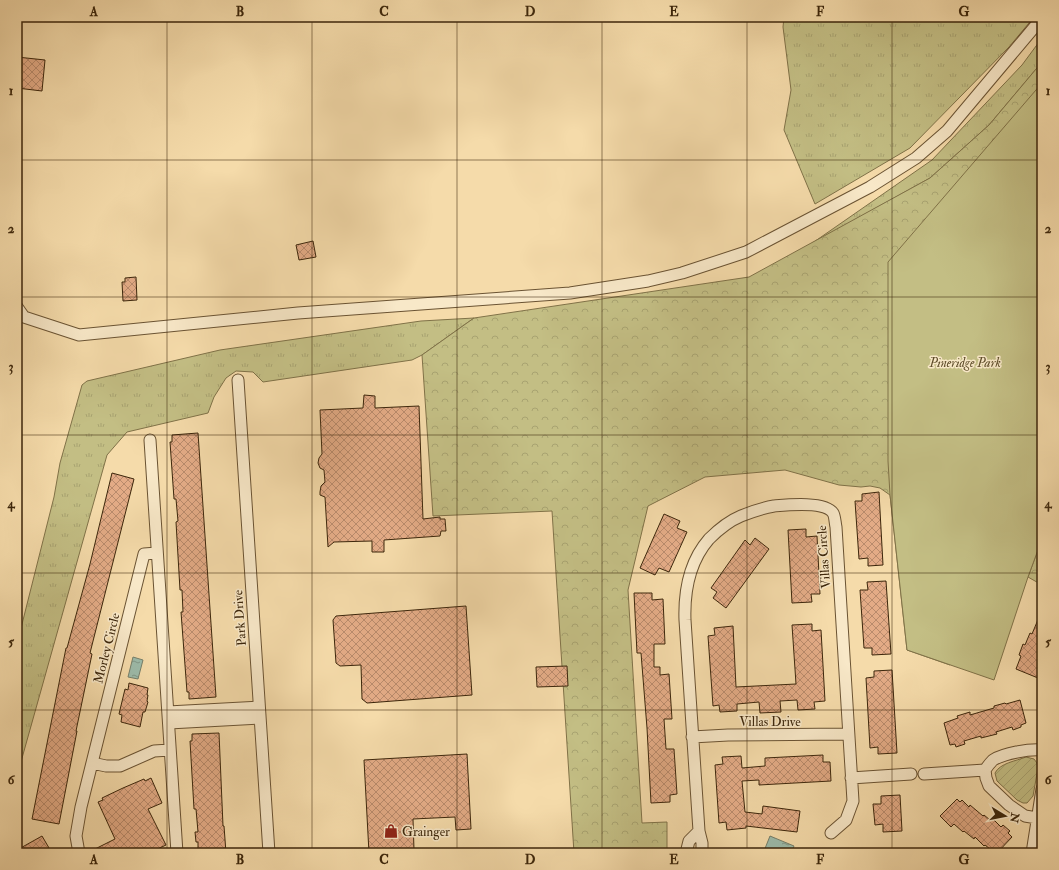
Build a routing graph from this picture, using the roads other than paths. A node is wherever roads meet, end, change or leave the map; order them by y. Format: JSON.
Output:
{"nodes":[{"id":1,"x":1042,"y":18,"type":"edge"},
{"id":2,"x":17,"y":306,"type":"edge"},
{"id":3,"x":238,"y":380,"type":"dead end"},
{"id":4,"x":150,"y":440,"type":"dead end"},
{"id":5,"x":158,"y":553,"type":"junction"},
{"id":6,"x":259,"y":713,"type":"junction"},
{"id":7,"x":168,"y":718,"type":"junction"},
{"id":8,"x":848,"y":734,"type":"junction"},
{"id":9,"x":692,"y":737,"type":"junction"},
{"id":10,"x":170,"y":750,"type":"junction"},
{"id":11,"x":1042,"y":750,"type":"edge"},
{"id":12,"x":92,"y":763,"type":"junction"},
{"id":13,"x":985,"y":770,"type":"junction"},
{"id":14,"x":911,"y":774,"type":"dead end"},
{"id":15,"x":924,"y":774,"type":"dead end"},
{"id":16,"x":851,"y":778,"type":"junction"},
{"id":17,"x":1042,"y":789,"type":"edge"},
{"id":18,"x":1037,"y":818,"type":"junction"},
{"id":19,"x":699,"y":831,"type":"junction"},
{"id":20,"x":831,"y":833,"type":"dead end"},
{"id":21,"x":79,"y":853,"type":"edge"},
{"id":22,"x":177,"y":853,"type":"edge"},
{"id":23,"x":269,"y":853,"type":"edge"},
{"id":24,"x":686,"y":853,"type":"edge"},
{"id":25,"x":702,"y":853,"type":"edge"},
{"id":26,"x":1032,"y":853,"type":"edge"}],
"edges":[{"from":1,"to":2,"type":"street"},
{"from":3,"to":6,"type":"street","name":"Park Drive"},
{"from":4,"to":5,"type":"street"},
{"from":5,"to":7,"type":"street"},
{"from":5,"to":12,"type":"street","name":"Morley Circle"},
{"from":6,"to":7,"type":"street"},
{"from":6,"to":23,"type":"street","name":"Park Drive"},
{"from":7,"to":10,"type":"street"},
{"from":8,"to":9,"type":"street","name":"Villas Drive"},
{"from":8,"to":9,"type":"street","name":"Villas Circle"},
{"from":8,"to":16,"type":"street","name":"Villas Circle"},
{"from":9,"to":19,"type":"street","name":"Villas Circle"},
{"from":10,"to":12,"type":"street"},
{"from":10,"to":22,"type":"street"},
{"from":11,"to":13,"type":"street"},
{"from":12,"to":21,"type":"street","name":"Morley Circle"},
{"from":13,"to":15,"type":"street"},
{"from":13,"to":18,"type":"street"},
{"from":14,"to":16,"type":"street"},
{"from":16,"to":20,"type":"street","name":"Villas Circle"},
{"from":17,"to":18,"type":"street"},
{"from":18,"to":26,"type":"street"},
{"from":19,"to":24,"type":"street"},
{"from":19,"to":25,"type":"street","name":"Villas Circle"}]}
